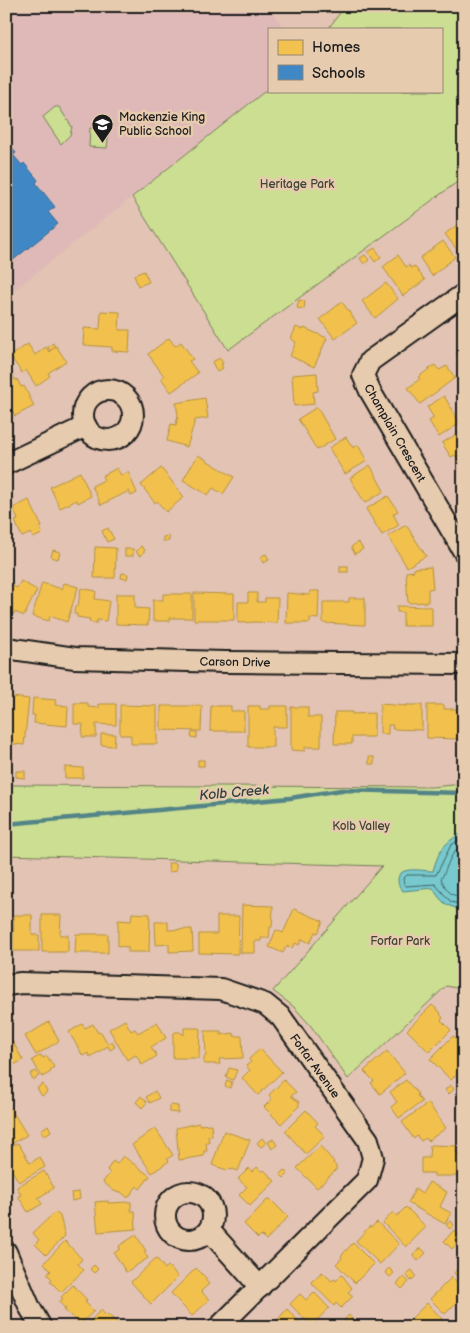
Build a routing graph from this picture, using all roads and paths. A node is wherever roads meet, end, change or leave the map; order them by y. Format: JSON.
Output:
{"nodes":[{"id":1,"x":464,"y":294,"type":"edge"},
{"id":2,"x":86,"y":426,"type":"dead end"},
{"id":3,"x":6,"y":464,"type":"edge"},
{"id":4,"x":464,"y":552,"type":"edge"},
{"id":5,"x":6,"y":648,"type":"edge"},
{"id":6,"x":464,"y":664,"type":"edge"},
{"id":7,"x":6,"y":985,"type":"edge"},
{"id":8,"x":209,"y":1230,"type":"dead end"},
{"id":9,"x":6,"y":1252,"type":"edge"},
{"id":10,"x":260,"y":1287,"type":"junction"},
{"id":11,"x":41,"y":1327,"type":"edge"},
{"id":12,"x":219,"y":1327,"type":"edge"}],
"edges":[{"from":1,"to":4,"type":"street","name":"Champlain Crescent"},
{"from":2,"to":3,"type":"street"},
{"from":5,"to":6,"type":"street","name":"Carson Drive"},
{"from":7,"to":10,"type":"street","name":"Forfar Avenue"},
{"from":8,"to":10,"type":"street"},
{"from":9,"to":11,"type":"street"},
{"from":10,"to":12,"type":"street","name":"Forfar Avenue"}]}
